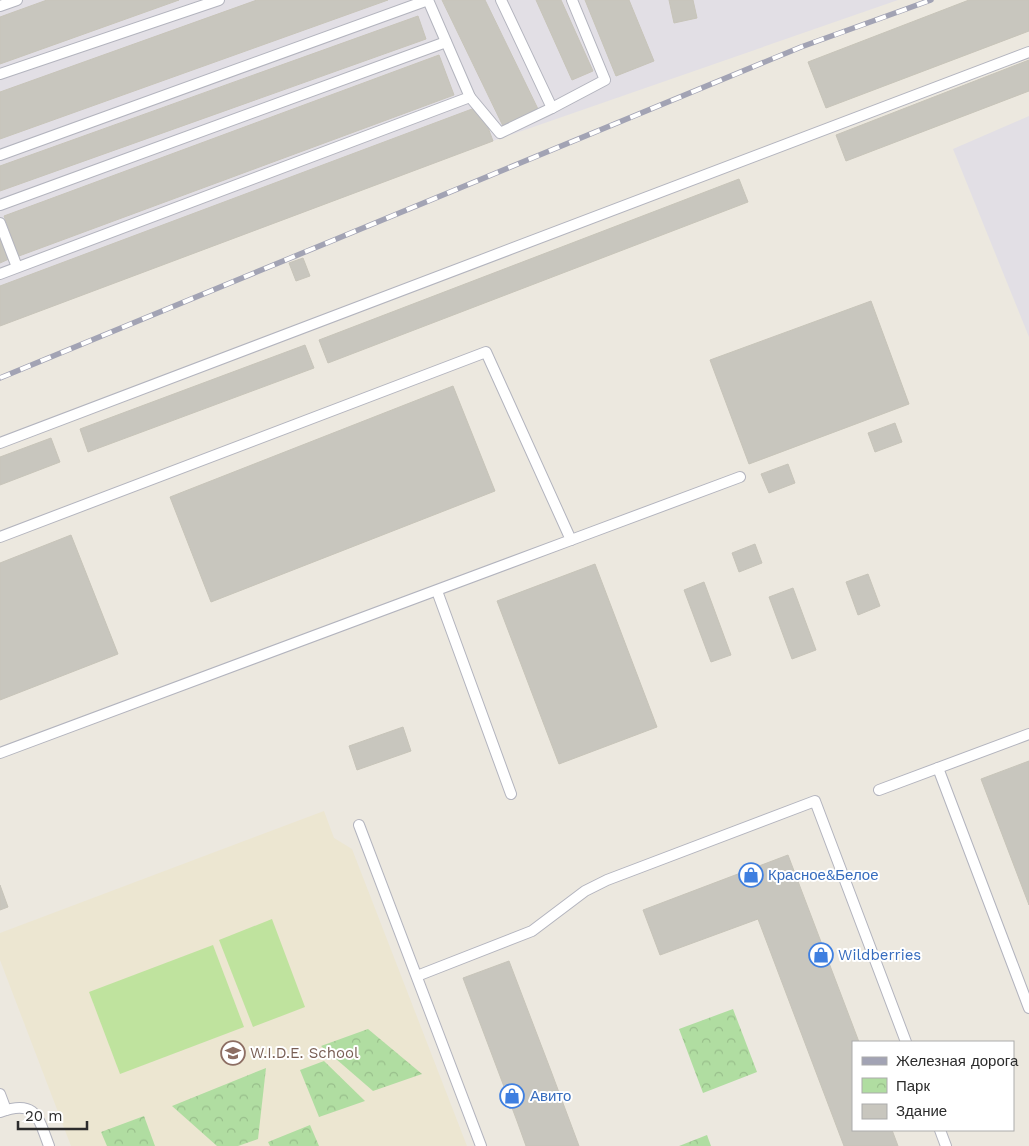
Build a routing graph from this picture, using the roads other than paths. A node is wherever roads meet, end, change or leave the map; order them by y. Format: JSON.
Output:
{"nodes":[{"id":1,"x":16,"y":0,"type":"edge"},
{"id":2,"x":219,"y":0,"type":"edge"},
{"id":3,"x":428,"y":0,"type":"edge"},
{"id":4,"x":501,"y":0,"type":"edge"},
{"id":5,"x":572,"y":0,"type":"edge"},
{"id":6,"x":0,"y":6,"type":"edge"},
{"id":7,"x":446,"y":42,"type":"junction"},
{"id":8,"x":1029,"y":52,"type":"edge"},
{"id":9,"x":0,"y":74,"type":"edge"},
{"id":10,"x":470,"y":97,"type":"junction"},
{"id":11,"x":552,"y":108,"type":"junction"},
{"id":12,"x":0,"y":155,"type":"edge"},
{"id":13,"x":0,"y":204,"type":"edge"},
{"id":14,"x":0,"y":223,"type":"edge"},
{"id":15,"x":17,"y":267,"type":"junction"},
{"id":16,"x":0,"y":274,"type":"edge"},
{"id":17,"x":0,"y":443,"type":"edge"},
{"id":18,"x":740,"y":477,"type":"dead end"},
{"id":19,"x":0,"y":536,"type":"edge"},
{"id":20,"x":571,"y":540,"type":"junction"},
{"id":21,"x":437,"y":591,"type":"junction"},
{"id":22,"x":1029,"y":734,"type":"edge"},
{"id":23,"x":0,"y":753,"type":"edge"},
{"id":24,"x":938,"y":768,"type":"junction"},
{"id":25,"x":879,"y":790,"type":"dead end"},
{"id":26,"x":511,"y":794,"type":"dead end"},
{"id":27,"x":359,"y":825,"type":"dead end"},
{"id":28,"x":417,"y":976,"type":"junction"},
{"id":29,"x":1029,"y":1008,"type":"edge"},
{"id":30,"x":906,"y":1041,"type":"edge"},
{"id":31,"x":0,"y":1094,"type":"edge"},
{"id":32,"x":3,"y":1111,"type":"edge"},
{"id":33,"x":940,"y":1131,"type":"edge"},
{"id":34,"x":49,"y":1146,"type":"edge"},
{"id":35,"x":481,"y":1146,"type":"edge"},
{"id":36,"x":946,"y":1146,"type":"edge"}],
"edges":[{"from":1,"to":6,"type":"lane"},
{"from":2,"to":9,"type":"lane"},
{"from":3,"to":7,"type":"lane"},
{"from":3,"to":12,"type":"lane"},
{"from":4,"to":11,"type":"lane"},
{"from":5,"to":11,"type":"lane"},
{"from":7,"to":10,"type":"lane"},
{"from":7,"to":13,"type":"lane"},
{"from":8,"to":17,"type":"lane"},
{"from":10,"to":11,"type":"lane"},
{"from":10,"to":15,"type":"lane"},
{"from":14,"to":15,"type":"lane"},
{"from":15,"to":16,"type":"lane"},
{"from":18,"to":20,"type":"lane"},
{"from":19,"to":20,"type":"lane"},
{"from":20,"to":21,"type":"lane"},
{"from":21,"to":23,"type":"lane"},
{"from":21,"to":26,"type":"lane"},
{"from":22,"to":24,"type":"lane"},
{"from":24,"to":25,"type":"lane"},
{"from":24,"to":29,"type":"lane"},
{"from":27,"to":28,"type":"lane"},
{"from":28,"to":30,"type":"lane"},
{"from":28,"to":35,"type":"lane"},
{"from":31,"to":32,"type":"lane"},
{"from":32,"to":34,"type":"lane"},
{"from":33,"to":36,"type":"lane"}]}
